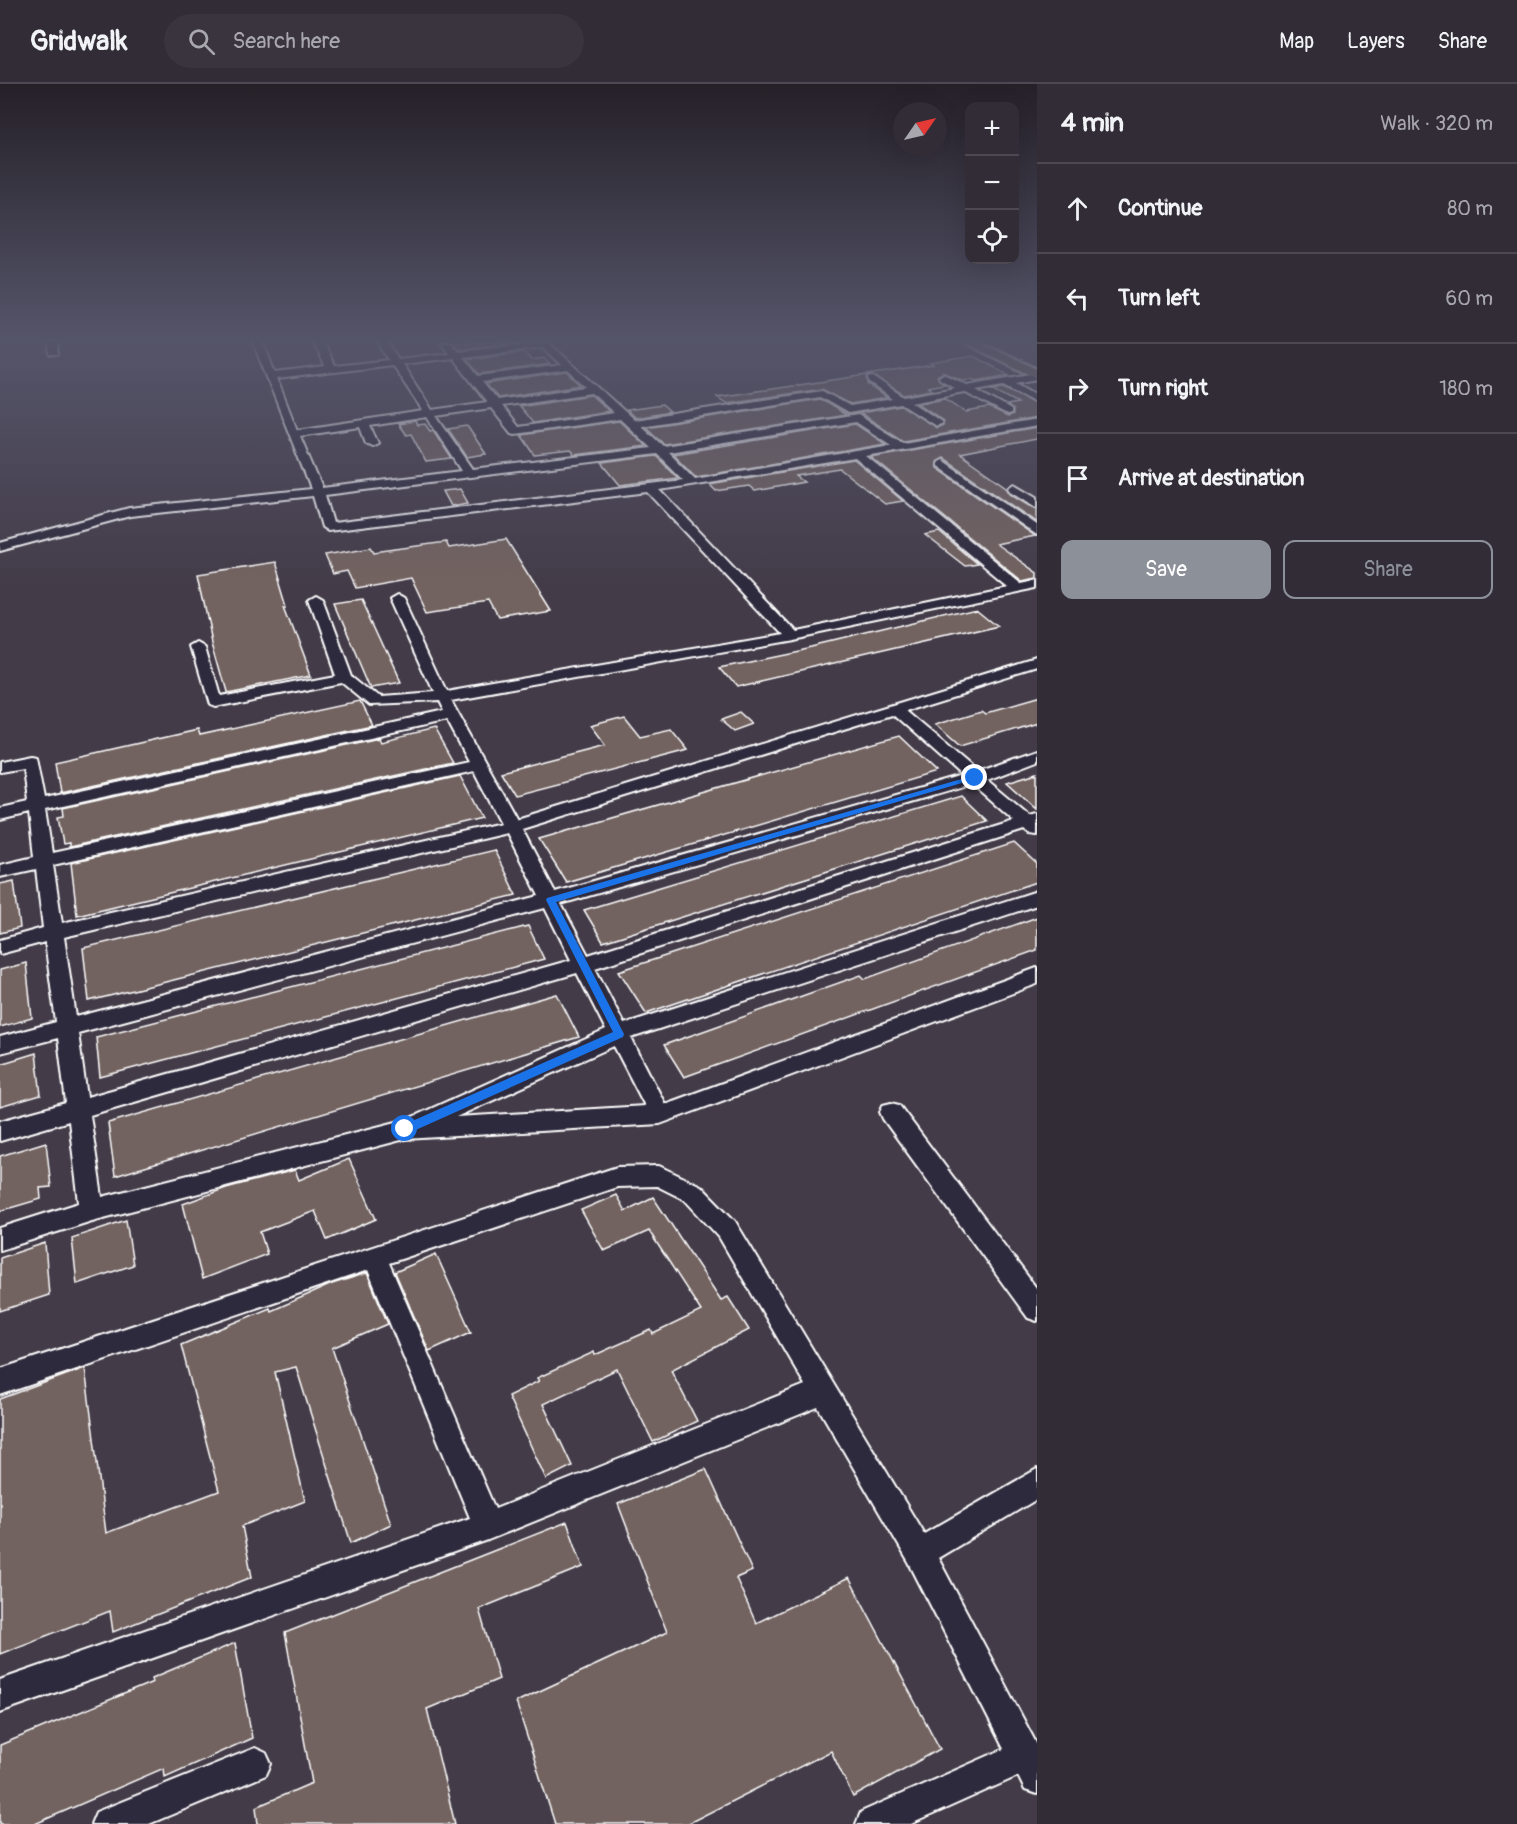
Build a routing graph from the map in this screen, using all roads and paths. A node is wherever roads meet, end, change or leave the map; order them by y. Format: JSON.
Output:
{"nodes":[{"id":1,"x":289,"y":423,"type":"edge"},
{"id":2,"x":369,"y":423,"type":"edge"},
{"id":3,"x":435,"y":423,"type":"edge"},
{"id":4,"x":508,"y":423,"type":"edge"},
{"id":5,"x":567,"y":423,"type":"edge"},
{"id":6,"x":638,"y":423,"type":"edge"},
{"id":7,"x":826,"y":423,"type":"edge"},
{"id":8,"x":866,"y":423,"type":"edge"},
{"id":9,"x":364,"y":424,"type":"junction"},
{"id":10,"x":633,"y":424,"type":"joint"},
{"id":11,"x":1036,"y":424,"type":"edge"},
{"id":12,"x":293,"y":434,"type":"junction"},
{"id":13,"x":372,"y":443,"type":"dead end"},
{"id":14,"x":903,"y":448,"type":"junction"},
{"id":15,"x":660,"y":450,"type":"junction"},
{"id":16,"x":858,"y":455,"type":"junction"},
{"id":17,"x":942,"y":464,"type":"dead end"},
{"id":18,"x":469,"y":473,"type":"junction"},
{"id":19,"x":692,"y":483,"type":"junction"},
{"id":20,"x":651,"y":488,"type":"junction"},
{"id":21,"x":1015,"y":488,"type":"dead end"},
{"id":22,"x":318,"y":492,"type":"junction"},
{"id":23,"x":1037,"y":503,"type":"edge"},
{"id":24,"x":1037,"y":531,"type":"edge"},
{"id":25,"x":0,"y":547,"type":"edge"},
{"id":26,"x":1037,"y":584,"type":"edge"},
{"id":27,"x":1018,"y":588,"type":"junction"},
{"id":28,"x":397,"y":598,"type":"dead end"},
{"id":29,"x":316,"y":600,"type":"dead end"},
{"id":30,"x":790,"y":635,"type":"junction"},
{"id":31,"x":198,"y":647,"type":"dead end"},
{"id":32,"x":1037,"y":664,"type":"edge"},
{"id":33,"x":344,"y":677,"type":"junction"},
{"id":34,"x":442,"y":697,"type":"junction"},
{"id":35,"x":894,"y":708,"type":"junction"},
{"id":36,"x":452,"y":715,"type":"junction"},
{"id":37,"x":1037,"y":755,"type":"edge"},
{"id":38,"x":479,"y":765,"type":"junction"},
{"id":39,"x":0,"y":767,"type":"edge"},
{"id":40,"x":975,"y":778,"type":"junction"},
{"id":41,"x":36,"y":806,"type":"junction"},
{"id":42,"x":0,"y":814,"type":"edge"},
{"id":43,"x":1034,"y":825,"type":"edge"},
{"id":44,"x":512,"y":826,"type":"junction"},
{"id":45,"x":44,"y":860,"type":"junction"},
{"id":46,"x":0,"y":871,"type":"edge"},
{"id":47,"x":1037,"y":898,"type":"edge"},
{"id":48,"x":550,"y":900,"type":"junction"},
{"id":49,"x":54,"y":932,"type":"junction"},
{"id":50,"x":0,"y":947,"type":"edge"},
{"id":51,"x":583,"y":964,"type":"junction"},
{"id":52,"x":1037,"y":976,"type":"edge"},
{"id":53,"x":68,"y":1026,"type":"junction"},
{"id":54,"x":619,"y":1034,"type":"junction"},
{"id":55,"x":0,"y":1045,"type":"edge"},
{"id":56,"x":79,"y":1107,"type":"junction"},
{"id":57,"x":891,"y":1112,"type":"dead end"},
{"id":58,"x":660,"y":1115,"type":"junction"},
{"id":59,"x":405,"y":1129,"type":"junction"},
{"id":60,"x":0,"y":1131,"type":"edge"},
{"id":61,"x":92,"y":1210,"type":"junction"},
{"id":62,"x":0,"y":1239,"type":"edge"},
{"id":63,"x":374,"y":1256,"type":"junction"},
{"id":64,"x":1037,"y":1309,"type":"edge"},
{"id":65,"x":0,"y":1382,"type":"edge"},
{"id":66,"x":824,"y":1391,"type":"junction"},
{"id":67,"x":1037,"y":1483,"type":"edge"},
{"id":68,"x":488,"y":1526,"type":"junction"},
{"id":69,"x":920,"y":1553,"type":"junction"},
{"id":70,"x":0,"y":1696,"type":"edge"},
{"id":71,"x":255,"y":1764,"type":"dead end"},
{"id":72,"x":1031,"y":1767,"type":"edge"},
{"id":73,"x":108,"y":1824,"type":"edge"},
{"id":74,"x":873,"y":1824,"type":"edge"}],
"edges":[{"from":1,"to":12,"type":"street"},
{"from":2,"to":9,"type":"street"},
{"from":3,"to":18,"type":"street"},
{"from":4,"to":5,"type":"street"},
{"from":6,"to":10,"type":"street"},
{"from":7,"to":15,"type":"street"},
{"from":8,"to":14,"type":"street"},
{"from":9,"to":12,"type":"street"},
{"from":9,"to":13,"type":"street"},
{"from":10,"to":15,"type":"street"},
{"from":11,"to":14,"type":"street"},
{"from":12,"to":22,"type":"street"},
{"from":14,"to":16,"type":"street"},
{"from":15,"to":18,"type":"street"},
{"from":15,"to":19,"type":"street"},
{"from":16,"to":19,"type":"street"},
{"from":16,"to":27,"type":"street"},
{"from":17,"to":24,"type":"street"},
{"from":18,"to":22,"type":"street"},
{"from":19,"to":20,"type":"street"},
{"from":20,"to":22,"type":"street"},
{"from":20,"to":30,"type":"street"},
{"from":21,"to":23,"type":"street"},
{"from":22,"to":25,"type":"street"},
{"from":26,"to":27,"type":"street"},
{"from":27,"to":30,"type":"street"},
{"from":28,"to":34,"type":"street"},
{"from":29,"to":33,"type":"street"},
{"from":30,"to":34,"type":"street"},
{"from":31,"to":33,"type":"street"},
{"from":32,"to":35,"type":"street"},
{"from":33,"to":34,"type":"street"},
{"from":34,"to":36,"type":"street"},
{"from":35,"to":40,"type":"street"},
{"from":35,"to":44,"type":"street"},
{"from":36,"to":38,"type":"street"},
{"from":36,"to":41,"type":"street"},
{"from":37,"to":40,"type":"street"},
{"from":38,"to":44,"type":"street"},
{"from":38,"to":45,"type":"street"},
{"from":39,"to":41,"type":"street"},
{"from":40,"to":43,"type":"street"},
{"from":40,"to":48,"type":"street"},
{"from":41,"to":42,"type":"street"},
{"from":41,"to":45,"type":"street"},
{"from":43,"to":51,"type":"street"},
{"from":44,"to":48,"type":"street"},
{"from":44,"to":49,"type":"street"},
{"from":45,"to":46,"type":"street"},
{"from":45,"to":49,"type":"street"},
{"from":47,"to":54,"type":"street"},
{"from":48,"to":51,"type":"street"},
{"from":48,"to":53,"type":"street"},
{"from":49,"to":50,"type":"street"},
{"from":49,"to":53,"type":"street"},
{"from":51,"to":54,"type":"street"},
{"from":51,"to":56,"type":"street"},
{"from":52,"to":58,"type":"street"},
{"from":53,"to":55,"type":"street"},
{"from":53,"to":56,"type":"street"},
{"from":54,"to":58,"type":"street"},
{"from":54,"to":59,"type":"street"},
{"from":56,"to":60,"type":"street"},
{"from":56,"to":61,"type":"street"},
{"from":57,"to":64,"type":"street"},
{"from":58,"to":59,"type":"street"},
{"from":59,"to":61,"type":"street"},
{"from":61,"to":62,"type":"street"},
{"from":63,"to":65,"type":"street"},
{"from":63,"to":66,"type":"street"},
{"from":63,"to":68,"type":"street"},
{"from":66,"to":68,"type":"street"},
{"from":66,"to":69,"type":"street"},
{"from":67,"to":69,"type":"street"},
{"from":68,"to":70,"type":"street"},
{"from":69,"to":72,"type":"street"},
{"from":71,"to":73,"type":"street"},
{"from":72,"to":74,"type":"street"}]}
